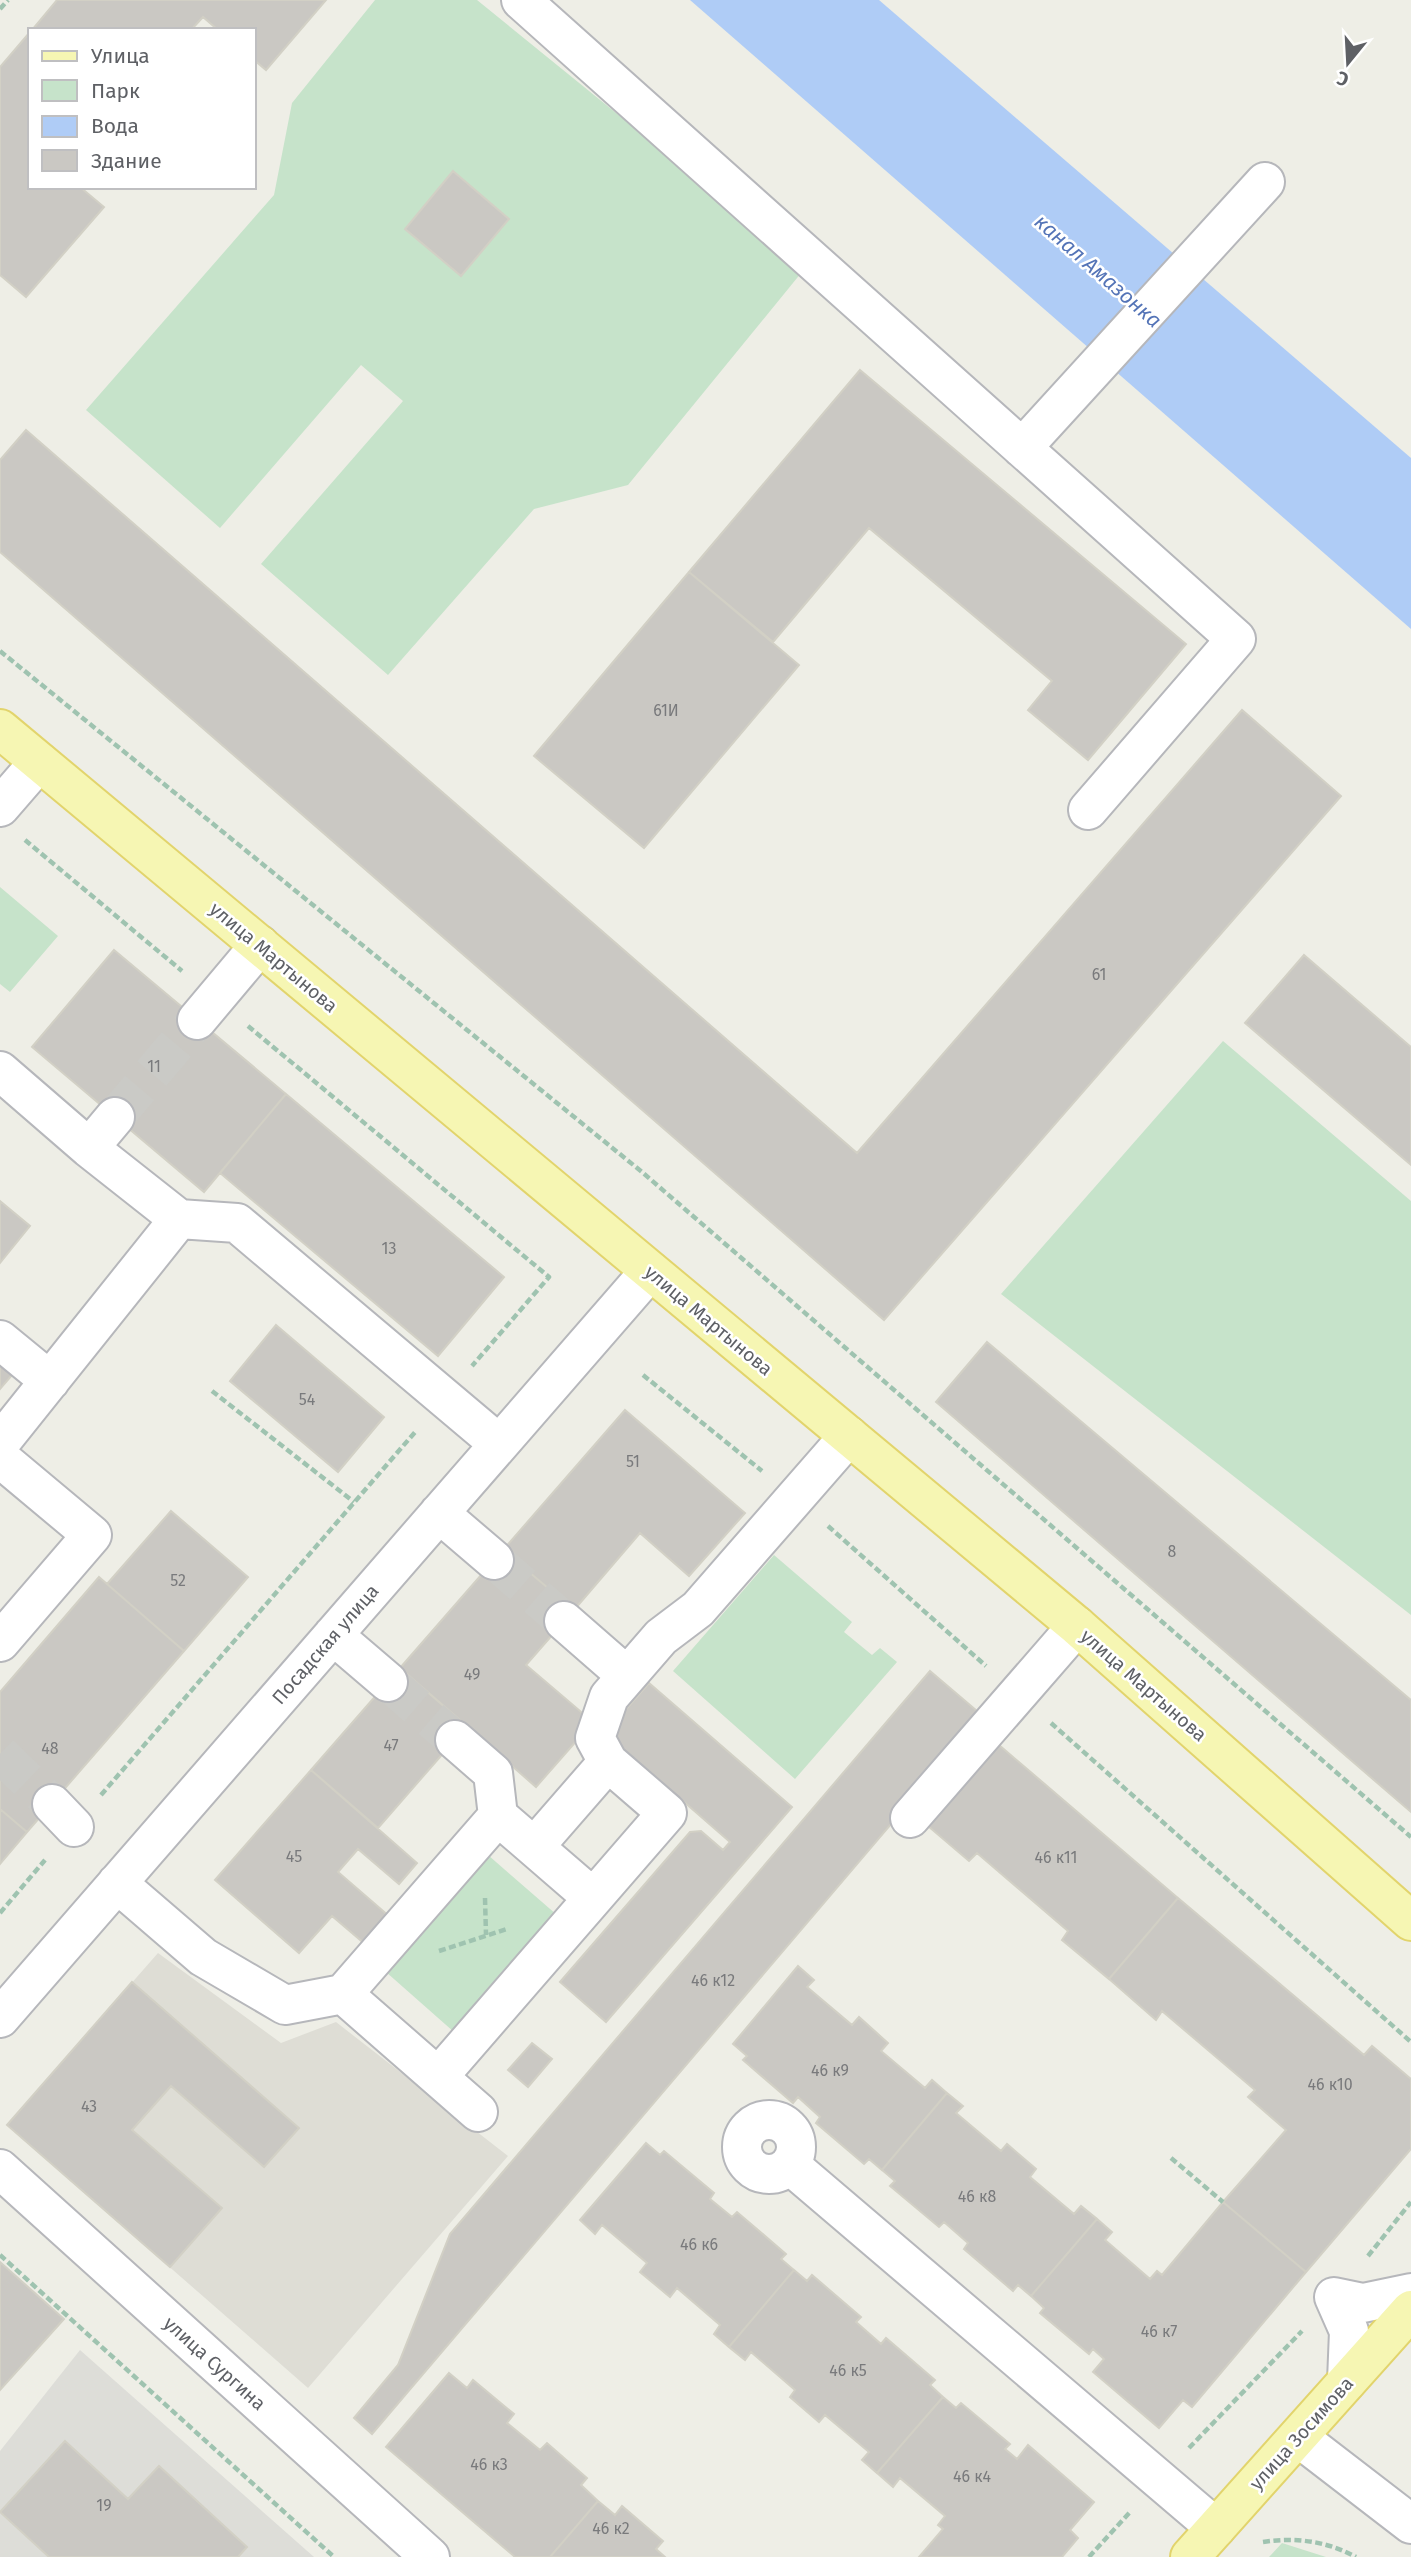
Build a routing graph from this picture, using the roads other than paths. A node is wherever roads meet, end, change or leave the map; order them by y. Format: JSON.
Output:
{"nodes":[{"id":1,"x":521,"y":0,"type":"edge"},
{"id":2,"x":1265,"y":182,"type":"dead end"},
{"id":3,"x":1022,"y":448,"type":"junction"},
{"id":4,"x":0,"y":729,"type":"edge"},
{"id":5,"x":39,"y":762,"type":"junction"},
{"id":6,"x":0,"y":807,"type":"edge"},
{"id":7,"x":1088,"y":810,"type":"dead end"},
{"id":8,"x":260,"y":945,"type":"junction"},
{"id":9,"x":206,"y":1009,"type":"tunnel mouth"},
{"id":10,"x":0,"y":1071,"type":"edge"},
{"id":11,"x":115,"y":1117,"type":"tunnel mouth"},
{"id":12,"x":89,"y":1148,"type":"junction"},
{"id":13,"x":179,"y":1219,"type":"junction"},
{"id":14,"x":650,"y":1270,"type":"junction"},
{"id":15,"x":0,"y":1340,"type":"edge"},
{"id":16,"x":50,"y":1381,"type":"junction"},
{"id":17,"x":849,"y":1436,"type":"junction"},
{"id":18,"x":0,"y":1443,"type":"edge"},
{"id":19,"x":499,"y":1444,"type":"junction"},
{"id":20,"x":0,"y":1458,"type":"edge"},
{"id":21,"x":439,"y":1513,"type":"junction"},
{"id":22,"x":494,"y":1560,"type":"tunnel mouth"},
{"id":23,"x":564,"y":1621,"type":"tunnel mouth"},
{"id":24,"x":1077,"y":1626,"type":"junction"},
{"id":25,"x":333,"y":1635,"type":"junction"},
{"id":26,"x":0,"y":1642,"type":"edge"},
{"id":27,"x":628,"y":1676,"type":"junction"},
{"id":28,"x":388,"y":1682,"type":"tunnel mouth"},
{"id":29,"x":454,"y":1740,"type":"tunnel mouth"},
{"id":30,"x":608,"y":1762,"type":"junction"},
{"id":31,"x":498,"y":1816,"type":"junction"},
{"id":32,"x":910,"y":1818,"type":"dead end"},
{"id":33,"x":534,"y":1847,"type":"junction"},
{"id":34,"x":117,"y":1883,"type":"junction"},
{"id":35,"x":593,"y":1898,"type":"junction"},
{"id":36,"x":1411,"y":1921,"type":"edge"},
{"id":37,"x":343,"y":1994,"type":"junction"},
{"id":38,"x":0,"y":2018,"type":"edge"},
{"id":39,"x":438,"y":2077,"type":"junction"},
{"id":40,"x":478,"y":2112,"type":"dead end"},
{"id":41,"x":790,"y":2165,"type":"dead end"},
{"id":42,"x":0,"y":2169,"type":"edge"},
{"id":43,"x":1411,"y":2292,"type":"edge"},
{"id":44,"x":1411,"y":2310,"type":"edge"},
{"id":45,"x":1347,"y":2381,"type":"junction"},
{"id":46,"x":1298,"y":2437,"type":"junction"},
{"id":47,"x":1411,"y":2524,"type":"edge"},
{"id":48,"x":1216,"y":2528,"type":"junction"},
{"id":49,"x":430,"y":2557,"type":"edge"},
{"id":50,"x":1190,"y":2557,"type":"edge"}],
"edges":[{"from":1,"to":3,"type":"street"},
{"from":2,"to":3,"type":"street"},
{"from":3,"to":7,"type":"street"},
{"from":4,"to":5,"type":"main road","name":"улица Мартынова"},
{"from":5,"to":6,"type":"street"},
{"from":5,"to":8,"type":"main road","name":"улица Мартынова"},
{"from":8,"to":9,"type":"street"},
{"from":8,"to":14,"type":"main road","name":"улица Мартынова"},
{"from":10,"to":12,"type":"street"},
{"from":11,"to":12,"type":"street"},
{"from":12,"to":13,"type":"street"},
{"from":13,"to":16,"type":"street"},
{"from":13,"to":19,"type":"street"},
{"from":14,"to":17,"type":"main road","name":"улица Мартынова"},
{"from":14,"to":19,"type":"street","name":"Посадская улица"},
{"from":15,"to":16,"type":"street"},
{"from":16,"to":18,"type":"street"},
{"from":17,"to":24,"type":"main road","name":"улица Мартынова"},
{"from":17,"to":27,"type":"street"},
{"from":19,"to":21,"type":"street","name":"Посадская улица"},
{"from":20,"to":26,"type":"street"},
{"from":21,"to":22,"type":"street"},
{"from":21,"to":25,"type":"street","name":"Посадская улица"},
{"from":23,"to":27,"type":"street"},
{"from":24,"to":32,"type":"street"},
{"from":24,"to":36,"type":"main road","name":"улица Мартынова"},
{"from":25,"to":28,"type":"street"},
{"from":25,"to":34,"type":"street","name":"Посадская улица"},
{"from":27,"to":30,"type":"street"},
{"from":29,"to":31,"type":"street"},
{"from":30,"to":33,"type":"street"},
{"from":30,"to":35,"type":"street"},
{"from":31,"to":33,"type":"street"},
{"from":31,"to":37,"type":"street"},
{"from":33,"to":35,"type":"street"},
{"from":34,"to":37,"type":"street"},
{"from":34,"to":38,"type":"street","name":"Посадская улица"},
{"from":35,"to":39,"type":"street"},
{"from":37,"to":39,"type":"street"},
{"from":39,"to":40,"type":"street"},
{"from":41,"to":48,"type":"street"},
{"from":42,"to":49,"type":"street","name":"улица Сургина"},
{"from":43,"to":45,"type":"street"},
{"from":44,"to":45,"type":"main road","name":"улица Зосимова"},
{"from":45,"to":46,"type":"main road","name":"улица Зосимова"},
{"from":46,"to":47,"type":"street"},
{"from":46,"to":48,"type":"main road","name":"улица Зосимова"},
{"from":48,"to":50,"type":"main road","name":"улица Зосимова"}]}
